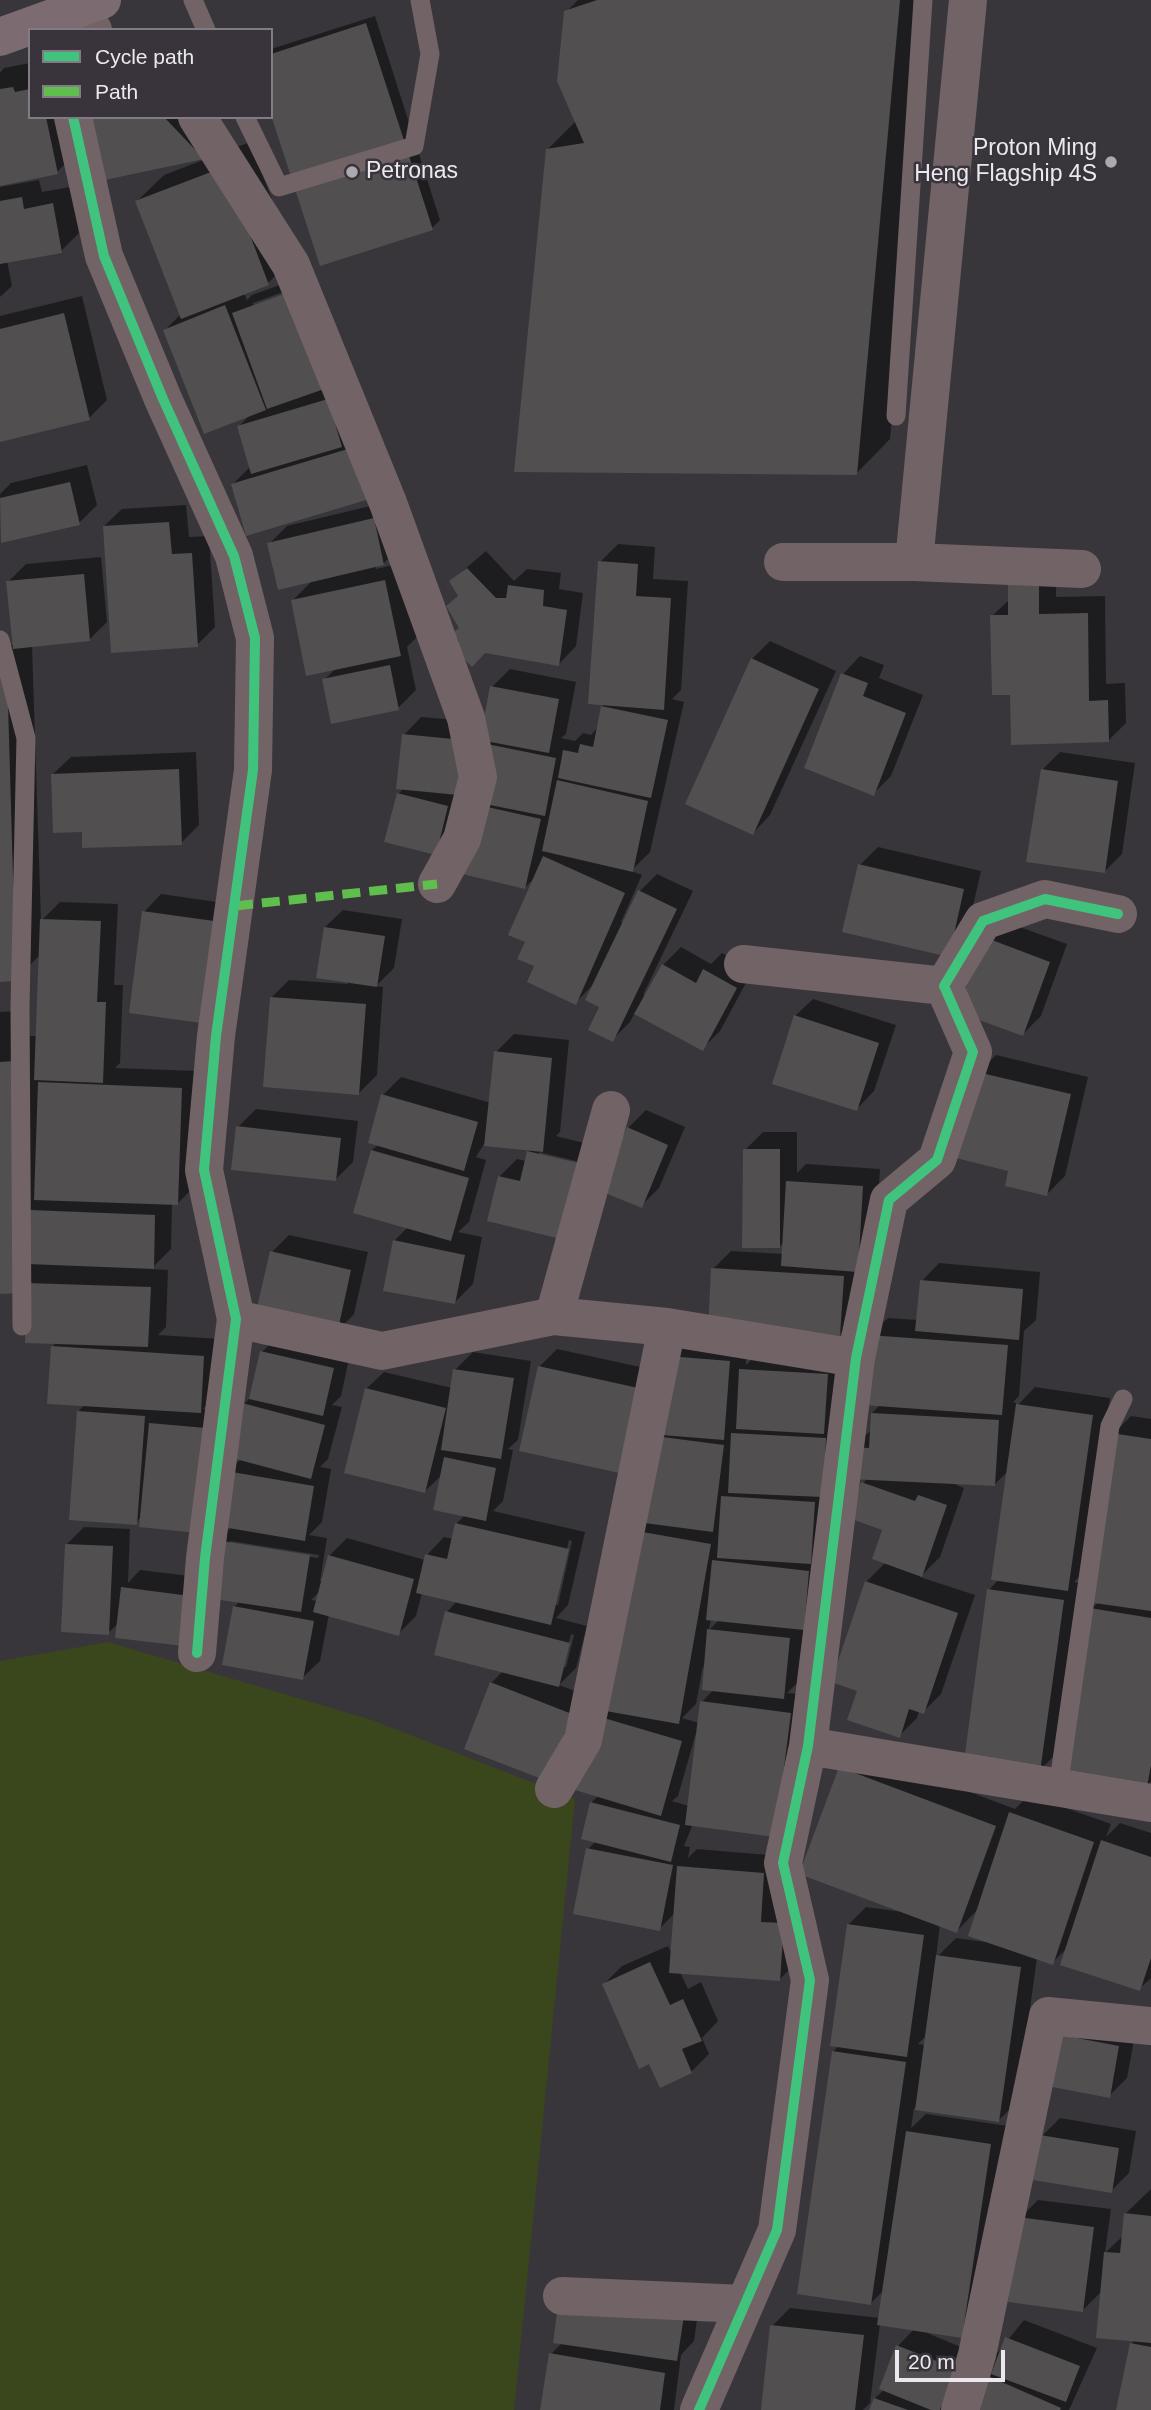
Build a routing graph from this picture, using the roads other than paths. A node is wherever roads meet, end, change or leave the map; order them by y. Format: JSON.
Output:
{"nodes":[{"id":1,"x":193,"y":0,"type":"edge"},
{"id":2,"x":420,"y":0,"type":"edge"},
{"id":3,"x":923,"y":0,"type":"edge"},
{"id":4,"x":968,"y":0,"type":"edge"},
{"id":5,"x":90,"y":13,"type":"edge"},
{"id":6,"x":39,"y":27,"type":"edge"},
{"id":7,"x":205,"y":28,"type":"edge"},
{"id":8,"x":28,"y":30,"type":"edge"},
{"id":9,"x":0,"y":37,"type":"edge"},
{"id":10,"x":73,"y":119,"type":"edge"},
{"id":11,"x":198,"y":119,"type":"edge"},
{"id":12,"x":246,"y":119,"type":"edge"},
{"id":13,"x":896,"y":416,"type":"dead end"},
{"id":14,"x":783,"y":562,"type":"dead end"},
{"id":15,"x":914,"y":562,"type":"junction"},
{"id":16,"x":1082,"y":569,"type":"dead end"},
{"id":17,"x":0,"y":640,"type":"edge"},
{"id":18,"x":437,"y":884,"type":"dead end"},
{"id":19,"x":1118,"y":914,"type":"dead end"},
{"id":20,"x":743,"y":964,"type":"dead end"},
{"id":21,"x":944,"y":986,"type":"junction"},
{"id":22,"x":611,"y":1110,"type":"dead end"},
{"id":23,"x":554,"y":1316,"type":"junction"},
{"id":24,"x":236,"y":1319,"type":"junction"},
{"id":25,"x":22,"y":1326,"type":"dead end"},
{"id":26,"x":667,"y":1327,"type":"junction"},
{"id":27,"x":856,"y":1358,"type":"junction"},
{"id":28,"x":1123,"y":1399,"type":"dead end"},
{"id":29,"x":197,"y":1653,"type":"dead end"},
{"id":30,"x":808,"y":1746,"type":"junction"},
{"id":31,"x":1058,"y":1787,"type":"junction"},
{"id":32,"x":554,"y":1788,"type":"dead end"},
{"id":33,"x":1151,"y":1803,"type":"edge"},
{"id":34,"x":1151,"y":2026,"type":"edge"},
{"id":35,"x":562,"y":2296,"type":"dead end"},
{"id":36,"x":744,"y":2304,"type":"junction"},
{"id":37,"x":699,"y":2410,"type":"edge"},
{"id":38,"x":960,"y":2410,"type":"edge"}],
"edges":[{"from":1,"to":7,"type":"lane"},
{"from":2,"to":12,"type":"lane"},
{"from":3,"to":13,"type":"lane"},
{"from":4,"to":15,"type":"street"},
{"from":5,"to":6,"type":"main road"},
{"from":8,"to":9,"type":"main road"},
{"from":10,"to":24,"type":"street"},
{"from":11,"to":18,"type":"street"},
{"from":14,"to":15,"type":"street"},
{"from":15,"to":16,"type":"street"},
{"from":17,"to":25,"type":"lane"},
{"from":19,"to":21,"type":"street"},
{"from":20,"to":21,"type":"street"},
{"from":21,"to":27,"type":"street"},
{"from":22,"to":23,"type":"street"},
{"from":23,"to":24,"type":"street"},
{"from":23,"to":26,"type":"street"},
{"from":24,"to":29,"type":"street"},
{"from":26,"to":27,"type":"street"},
{"from":26,"to":32,"type":"street"},
{"from":27,"to":30,"type":"street"},
{"from":28,"to":31,"type":"lane"},
{"from":30,"to":31,"type":"street"},
{"from":30,"to":36,"type":"street"},
{"from":31,"to":33,"type":"street"},
{"from":34,"to":38,"type":"street"},
{"from":35,"to":36,"type":"street"},
{"from":36,"to":37,"type":"street"}]}
